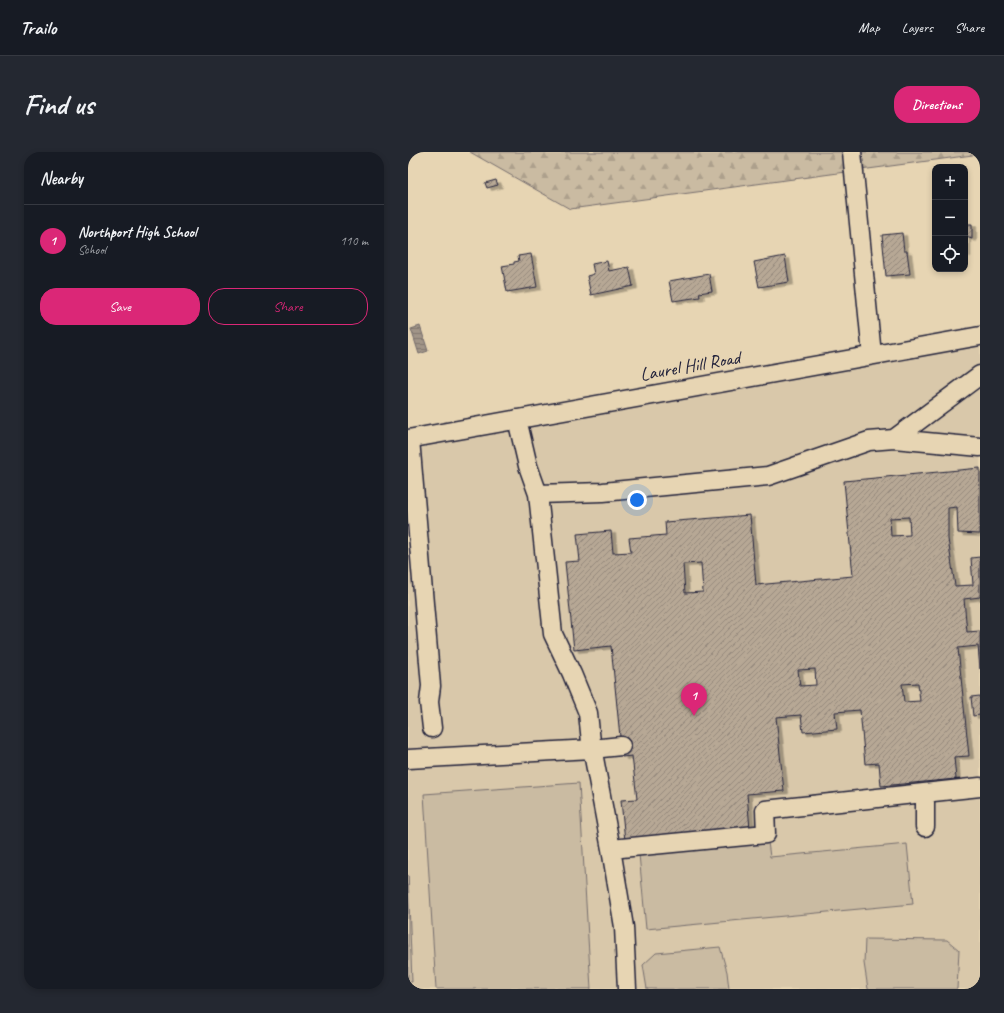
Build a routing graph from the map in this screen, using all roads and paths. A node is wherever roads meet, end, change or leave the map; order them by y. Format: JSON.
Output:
{"nodes":[{"id":1,"x":852,"y":152,"type":"edge"},
{"id":2,"x":980,"y":336,"type":"edge"},
{"id":3,"x":872,"y":355,"type":"junction"},
{"id":4,"x":980,"y":375,"type":"edge"},
{"id":5,"x":517,"y":419,"type":"junction"},
{"id":6,"x":409,"y":439,"type":"edge"},
{"id":7,"x":894,"y":439,"type":"junction"},
{"id":8,"x":980,"y":447,"type":"edge"},
{"id":9,"x":538,"y":494,"type":"junction"},
{"id":10,"x":412,"y":523,"type":"edge"},
{"id":11,"x":432,"y":728,"type":"dead end"},
{"id":12,"x":621,"y":746,"type":"dead end"},
{"id":13,"x":592,"y":749,"type":"junction"},
{"id":14,"x":408,"y":759,"type":"edge"},
{"id":15,"x":980,"y":787,"type":"edge"},
{"id":16,"x":925,"y":793,"type":"junction"},
{"id":17,"x":925,"y":827,"type":"dead end"},
{"id":18,"x":611,"y":849,"type":"junction"},
{"id":19,"x":626,"y":989,"type":"edge"}],
"edges":[{"from":1,"to":3,"type":"street"},
{"from":2,"to":3,"type":"street","name":"Laurel Hill Road"},
{"from":3,"to":5,"type":"street","name":"Laurel Hill Road"},
{"from":4,"to":7,"type":"street"},
{"from":5,"to":6,"type":"street","name":"Laurel Hill Road"},
{"from":5,"to":9,"type":"street"},
{"from":6,"to":10,"type":"street"},
{"from":7,"to":8,"type":"street"},
{"from":7,"to":9,"type":"street"},
{"from":9,"to":13,"type":"street"},
{"from":10,"to":11,"type":"street"},
{"from":12,"to":13,"type":"street"},
{"from":13,"to":14,"type":"street"},
{"from":13,"to":18,"type":"street"},
{"from":15,"to":16,"type":"street"},
{"from":16,"to":17,"type":"street"},
{"from":16,"to":18,"type":"street"},
{"from":18,"to":19,"type":"street"}]}
